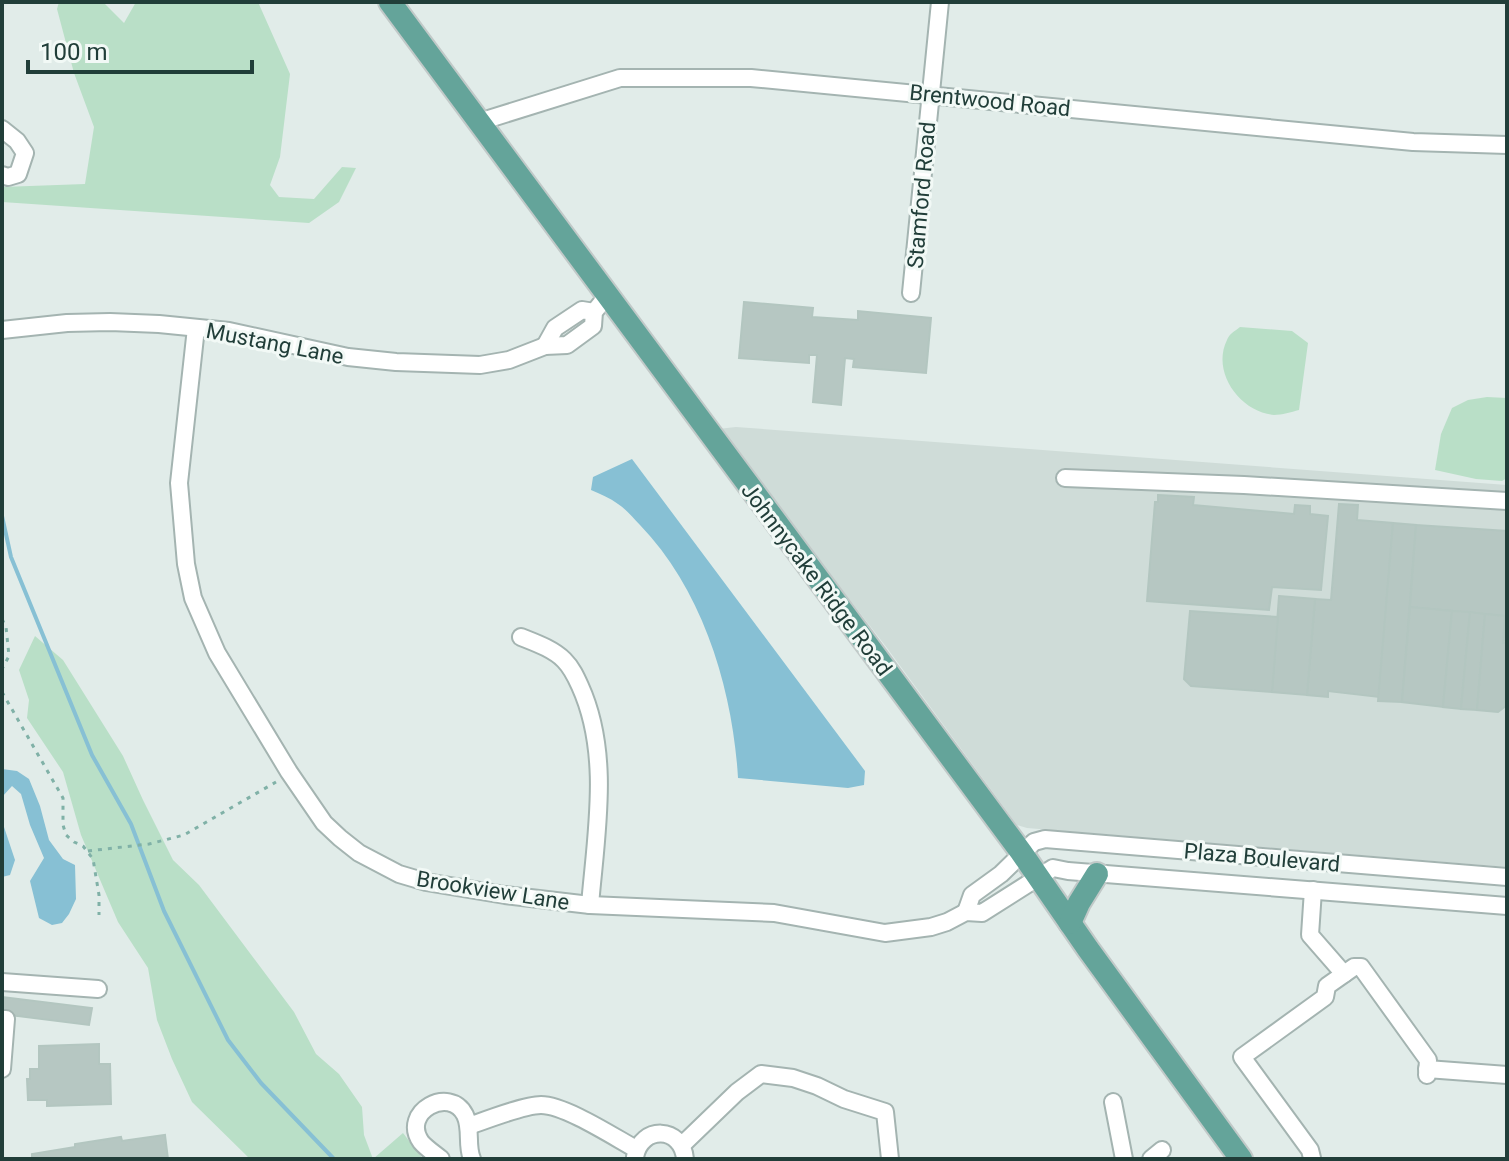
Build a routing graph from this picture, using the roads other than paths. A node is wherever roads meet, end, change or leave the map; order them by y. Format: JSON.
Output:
{"nodes":[{"id":1,"x":390,"y":2,"type":"edge"},
{"id":2,"x":940,"y":2,"type":"edge"},
{"id":3,"x":930,"y":94,"type":"junction"},
{"id":4,"x":479,"y":122,"type":"junction"},
{"id":5,"x":2,"y":129,"type":"edge"},
{"id":6,"x":1507,"y":145,"type":"edge"},
{"id":7,"x":2,"y":175,"type":"edge"},
{"id":8,"x":911,"y":293,"type":"dead end"},
{"id":9,"x":600,"y":304,"type":"junction"},
{"id":10,"x":196,"y":328,"type":"junction"},
{"id":11,"x":2,"y":330,"type":"edge"},
{"id":12,"x":1065,"y":478,"type":"dead end"},
{"id":13,"x":1507,"y":501,"type":"edge"},
{"id":14,"x":521,"y":637,"type":"dead end"},
{"id":15,"x":1021,"y":852,"type":"junction"},
{"id":16,"x":1097,"y":874,"type":"junction"},
{"id":17,"x":1039,"y":877,"type":"junction"},
{"id":18,"x":1507,"y":877,"type":"edge"},
{"id":19,"x":1313,"y":890,"type":"junction"},
{"id":20,"x":590,"y":905,"type":"junction"},
{"id":21,"x":1507,"y":906,"type":"edge"},
{"id":22,"x":966,"y":912,"type":"junction"},
{"id":23,"x":1070,"y":923,"type":"junction"},
{"id":24,"x":1344,"y":974,"type":"junction"},
{"id":25,"x":2,"y":982,"type":"edge"},
{"id":26,"x":98,"y":989,"type":"dead end"},
{"id":27,"x":2,"y":1019,"type":"edge"},
{"id":28,"x":2,"y":1069,"type":"edge"},
{"id":29,"x":1507,"y":1075,"type":"edge"},
{"id":30,"x":1113,"y":1102,"type":"dead end"},
{"id":31,"x":469,"y":1126,"type":"junction"},
{"id":32,"x":684,"y":1152,"type":"edge"},
{"id":33,"x":636,"y":1154,"type":"edge"},
{"id":34,"x":1312,"y":1158,"type":"edge"},
{"id":35,"x":441,"y":1159,"type":"edge"},
{"id":36,"x":472,"y":1159,"type":"edge"},
{"id":37,"x":890,"y":1159,"type":"edge"},
{"id":38,"x":1124,"y":1159,"type":"edge"},
{"id":39,"x":1241,"y":1159,"type":"edge"}],
"edges":[{"from":1,"to":4,"type":"main road","name":"Johnnycake Ridge Road"},
{"from":2,"to":3,"type":"street","name":"Stamford Road"},
{"from":3,"to":4,"type":"street","name":"Brentwood Road"},
{"from":3,"to":6,"type":"street","name":"Brentwood Road"},
{"from":3,"to":8,"type":"street","name":"Stamford Road"},
{"from":4,"to":9,"type":"main road","name":"Johnnycake Ridge Road"},
{"from":5,"to":7,"type":"street"},
{"from":9,"to":10,"type":"street","name":"Mustang Lane"},
{"from":9,"to":15,"type":"main road","name":"Johnnycake Ridge Road"},
{"from":10,"to":11,"type":"street","name":"Mustang Lane"},
{"from":10,"to":20,"type":"street","name":"Brookview Lane"},
{"from":12,"to":13,"type":"street"},
{"from":14,"to":20,"type":"street"},
{"from":15,"to":17,"type":"main road","name":"Johnnycake Ridge Road"},
{"from":15,"to":18,"type":"street","name":"Plaza Boulevard"},
{"from":15,"to":22,"type":"street","name":"Brookview Lane"},
{"from":16,"to":17,"type":"street","name":"Plaza Boulevard"},
{"from":16,"to":19,"type":"street","name":"Plaza Boulevard"},
{"from":16,"to":23,"type":"main road"},
{"from":17,"to":22,"type":"street","name":"Brookview Lane"},
{"from":17,"to":23,"type":"main road","name":"Johnnycake Ridge Road"},
{"from":19,"to":21,"type":"street","name":"Plaza Boulevard"},
{"from":19,"to":24,"type":"street"},
{"from":20,"to":22,"type":"street","name":"Brookview Lane"},
{"from":23,"to":39,"type":"main road","name":"Johnnycake Ridge Road"},
{"from":24,"to":29,"type":"street"},
{"from":24,"to":34,"type":"street"},
{"from":25,"to":26,"type":"street"},
{"from":27,"to":28,"type":"street"},
{"from":30,"to":38,"type":"street"},
{"from":31,"to":33,"type":"street"},
{"from":31,"to":35,"type":"street"},
{"from":31,"to":36,"type":"street"},
{"from":32,"to":33,"type":"street"},
{"from":32,"to":37,"type":"street"}]}
